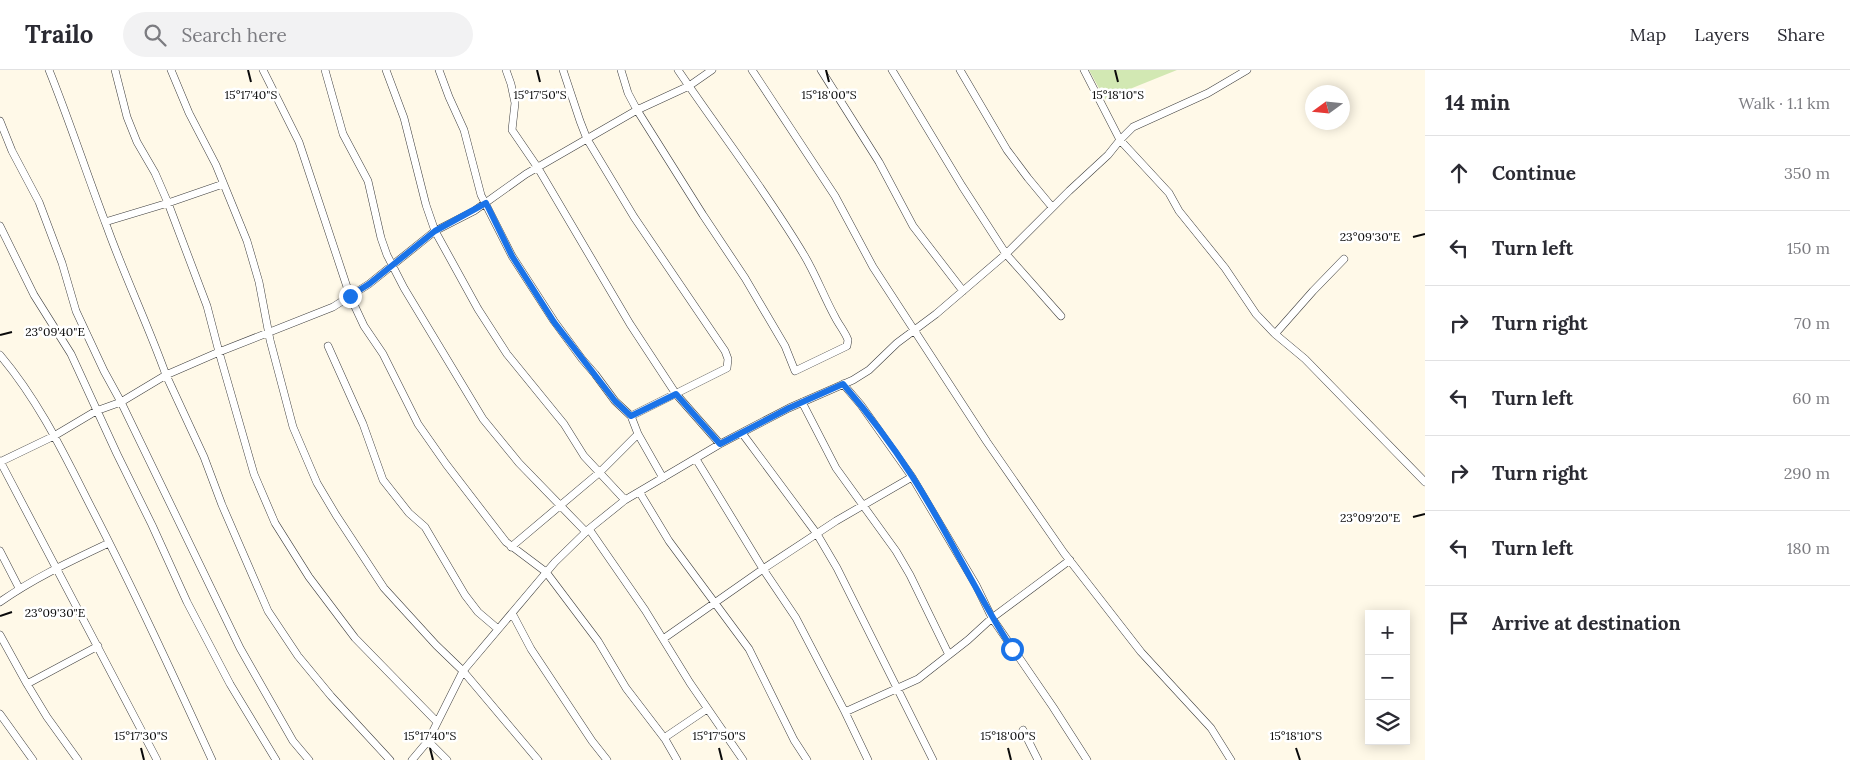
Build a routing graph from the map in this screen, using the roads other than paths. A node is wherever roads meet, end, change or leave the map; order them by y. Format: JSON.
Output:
{"nodes":[{"id":1,"x":49,"y":70,"type":"edge"},
{"id":2,"x":115,"y":70,"type":"edge"},
{"id":3,"x":171,"y":70,"type":"edge"},
{"id":4,"x":263,"y":70,"type":"edge"},
{"id":5,"x":325,"y":70,"type":"edge"},
{"id":6,"x":386,"y":70,"type":"edge"},
{"id":7,"x":439,"y":70,"type":"edge"},
{"id":8,"x":506,"y":70,"type":"edge"},
{"id":9,"x":563,"y":70,"type":"edge"},
{"id":10,"x":621,"y":70,"type":"edge"},
{"id":11,"x":678,"y":70,"type":"edge"},
{"id":12,"x":712,"y":70,"type":"edge"},
{"id":13,"x":752,"y":70,"type":"edge"},
{"id":14,"x":821,"y":70,"type":"edge"},
{"id":15,"x":892,"y":70,"type":"edge"},
{"id":16,"x":960,"y":70,"type":"edge"},
{"id":17,"x":1084,"y":70,"type":"edge"},
{"id":18,"x":1247,"y":70,"type":"edge"},
{"id":19,"x":688,"y":86,"type":"junction"},
{"id":20,"x":637,"y":110,"type":"junction"},
{"id":21,"x":0,"y":122,"type":"edge"},
{"id":22,"x":587,"y":139,"type":"junction"},
{"id":23,"x":1120,"y":140,"type":"junction"},
{"id":24,"x":538,"y":168,"type":"junction"},
{"id":25,"x":223,"y":184,"type":"junction"},
{"id":26,"x":168,"y":203,"type":"junction"},
{"id":27,"x":486,"y":203,"type":"junction"},
{"id":28,"x":1052,"y":207,"type":"junction"},
{"id":29,"x":105,"y":222,"type":"junction"},
{"id":30,"x":0,"y":226,"type":"edge"},
{"id":31,"x":435,"y":231,"type":"junction"},
{"id":32,"x":1006,"y":254,"type":"junction"},
{"id":33,"x":1344,"y":259,"type":"dead end"},
{"id":34,"x":392,"y":265,"type":"junction"},
{"id":35,"x":963,"y":291,"type":"junction"},
{"id":36,"x":350,"y":296,"type":"junction"},
{"id":37,"x":1061,"y":316,"type":"dead end"},
{"id":38,"x":915,"y":330,"type":"junction"},
{"id":39,"x":269,"y":333,"type":"junction"},
{"id":40,"x":1275,"y":334,"type":"junction"},
{"id":41,"x":328,"y":346,"type":"dead end"},
{"id":42,"x":219,"y":352,"type":"junction"},
{"id":43,"x":0,"y":355,"type":"edge"},
{"id":44,"x":166,"y":375,"type":"junction"},
{"id":45,"x":843,"y":384,"type":"junction"},
{"id":46,"x":676,"y":394,"type":"junction"},
{"id":47,"x":121,"y":402,"type":"junction"},
{"id":48,"x":802,"y":402,"type":"junction"},
{"id":49,"x":96,"y":411,"type":"junction"},
{"id":50,"x":631,"y":416,"type":"junction"},
{"id":51,"x":742,"y":433,"type":"junction"},
{"id":52,"x":638,"y":434,"type":"junction"},
{"id":53,"x":54,"y":436,"type":"junction"},
{"id":54,"x":720,"y":444,"type":"junction"},
{"id":55,"x":696,"y":459,"type":"junction"},
{"id":56,"x":0,"y":462,"type":"edge"},
{"id":57,"x":600,"y":472,"type":"junction"},
{"id":58,"x":912,"y":477,"type":"junction"},
{"id":59,"x":663,"y":478,"type":"junction"},
{"id":60,"x":1425,"y":482,"type":"edge"},
{"id":61,"x":640,"y":492,"type":"junction"},
{"id":62,"x":625,"y":500,"type":"junction"},
{"id":63,"x":560,"y":504,"type":"junction"},
{"id":64,"x":863,"y":504,"type":"junction"},
{"id":65,"x":588,"y":531,"type":"junction"},
{"id":66,"x":817,"y":534,"type":"junction"},
{"id":67,"x":109,"y":543,"type":"junction"},
{"id":68,"x":511,"y":547,"type":"junction"},
{"id":69,"x":0,"y":551,"type":"edge"},
{"id":70,"x":1070,"y":560,"type":"junction"},
{"id":71,"x":57,"y":567,"type":"junction"},
{"id":72,"x":763,"y":569,"type":"junction"},
{"id":73,"x":546,"y":572,"type":"junction"},
{"id":74,"x":19,"y":588,"type":"junction"},
{"id":75,"x":0,"y":602,"type":"edge"},
{"id":76,"x":714,"y":604,"type":"junction"},
{"id":77,"x":512,"y":613,"type":"junction"},
{"id":78,"x":992,"y":618,"type":"junction"},
{"id":79,"x":498,"y":629,"type":"junction"},
{"id":80,"x":0,"y":635,"type":"edge"},
{"id":81,"x":663,"y":639,"type":"junction"},
{"id":82,"x":98,"y":646,"type":"junction"},
{"id":83,"x":950,"y":655,"type":"junction"},
{"id":84,"x":463,"y":671,"type":"junction"},
{"id":85,"x":27,"y":684,"type":"junction"},
{"id":86,"x":897,"y":688,"type":"junction"},
{"id":87,"x":708,"y":709,"type":"junction"},
{"id":88,"x":845,"y":712,"type":"junction"},
{"id":89,"x":0,"y":714,"type":"edge"},
{"id":90,"x":437,"y":722,"type":"junction"},
{"id":91,"x":1024,"y":730,"type":"dead end"},
{"id":92,"x":664,"y":738,"type":"junction"},
{"id":93,"x":428,"y":740,"type":"junction"},
{"id":94,"x":33,"y":760,"type":"edge"},
{"id":95,"x":78,"y":760,"type":"edge"},
{"id":96,"x":157,"y":760,"type":"edge"},
{"id":97,"x":212,"y":760,"type":"edge"},
{"id":98,"x":276,"y":760,"type":"edge"},
{"id":99,"x":310,"y":760,"type":"edge"},
{"id":100,"x":390,"y":760,"type":"edge"},
{"id":101,"x":412,"y":760,"type":"edge"},
{"id":102,"x":447,"y":760,"type":"edge"},
{"id":103,"x":538,"y":760,"type":"edge"},
{"id":104,"x":607,"y":760,"type":"edge"},
{"id":105,"x":677,"y":760,"type":"edge"},
{"id":106,"x":743,"y":760,"type":"edge"},
{"id":107,"x":807,"y":760,"type":"edge"},
{"id":108,"x":868,"y":760,"type":"edge"},
{"id":109,"x":933,"y":760,"type":"edge"},
{"id":110,"x":1038,"y":760,"type":"edge"},
{"id":111,"x":1087,"y":760,"type":"edge"},
{"id":112,"x":1232,"y":760,"type":"edge"}],
"edges":[{"from":1,"to":29,"type":"street"},
{"from":2,"to":26,"type":"street"},
{"from":3,"to":25,"type":"street"},
{"from":4,"to":36,"type":"street"},
{"from":5,"to":34,"type":"street"},
{"from":6,"to":31,"type":"street"},
{"from":7,"to":27,"type":"street"},
{"from":8,"to":24,"type":"street"},
{"from":9,"to":22,"type":"street"},
{"from":10,"to":20,"type":"street"},
{"from":11,"to":19,"type":"street"},
{"from":12,"to":19,"type":"street"},
{"from":13,"to":38,"type":"street"},
{"from":14,"to":35,"type":"street"},
{"from":15,"to":32,"type":"street"},
{"from":16,"to":28,"type":"street"},
{"from":17,"to":23,"type":"street"},
{"from":18,"to":23,"type":"street"},
{"from":19,"to":20,"type":"street"},
{"from":19,"to":20,"type":"street"},
{"from":20,"to":22,"type":"street"},
{"from":21,"to":47,"type":"street"},
{"from":22,"to":24,"type":"street"},
{"from":22,"to":46,"type":"street"},
{"from":23,"to":28,"type":"street"},
{"from":23,"to":40,"type":"street"},
{"from":24,"to":27,"type":"street"},
{"from":24,"to":46,"type":"street"},
{"from":25,"to":26,"type":"street"},
{"from":25,"to":39,"type":"street"},
{"from":26,"to":29,"type":"street"},
{"from":26,"to":42,"type":"street"},
{"from":27,"to":31,"type":"street"},
{"from":27,"to":50,"type":"street"},
{"from":28,"to":32,"type":"street"},
{"from":29,"to":44,"type":"street"},
{"from":30,"to":49,"type":"street"},
{"from":31,"to":34,"type":"street"},
{"from":31,"to":57,"type":"street"},
{"from":32,"to":35,"type":"street"},
{"from":32,"to":37,"type":"street"},
{"from":33,"to":40,"type":"street"},
{"from":34,"to":36,"type":"street"},
{"from":34,"to":63,"type":"street"},
{"from":35,"to":38,"type":"street"},
{"from":36,"to":39,"type":"street"},
{"from":36,"to":68,"type":"street"},
{"from":38,"to":45,"type":"street"},
{"from":38,"to":70,"type":"street"},
{"from":39,"to":42,"type":"street"},
{"from":39,"to":84,"type":"street"},
{"from":40,"to":60,"type":"street"},
{"from":41,"to":79,"type":"street"},
{"from":42,"to":44,"type":"street"},
{"from":42,"to":90,"type":"street"},
{"from":43,"to":53,"type":"street"},
{"from":44,"to":47,"type":"street"},
{"from":44,"to":100,"type":"street"},
{"from":45,"to":48,"type":"street"},
{"from":45,"to":58,"type":"street"},
{"from":46,"to":50,"type":"street"},
{"from":46,"to":54,"type":"street"},
{"from":47,"to":49,"type":"street"},
{"from":47,"to":99,"type":"street"},
{"from":48,"to":51,"type":"street"},
{"from":48,"to":64,"type":"street"},
{"from":49,"to":53,"type":"street"},
{"from":49,"to":98,"type":"street"},
{"from":50,"to":52,"type":"street"},
{"from":51,"to":54,"type":"street"},
{"from":51,"to":66,"type":"street"},
{"from":52,"to":57,"type":"street"},
{"from":52,"to":59,"type":"street"},
{"from":53,"to":56,"type":"street"},
{"from":53,"to":67,"type":"street"},
{"from":54,"to":55,"type":"street"},
{"from":55,"to":59,"type":"street"},
{"from":55,"to":72,"type":"street"},
{"from":56,"to":71,"type":"street"},
{"from":57,"to":62,"type":"street"},
{"from":57,"to":63,"type":"street"},
{"from":58,"to":64,"type":"street"},
{"from":58,"to":78,"type":"street"},
{"from":59,"to":61,"type":"street"},
{"from":61,"to":62,"type":"street"},
{"from":61,"to":76,"type":"street"},
{"from":62,"to":65,"type":"street"},
{"from":63,"to":65,"type":"street"},
{"from":63,"to":68,"type":"street"},
{"from":64,"to":66,"type":"street"},
{"from":64,"to":83,"type":"street"},
{"from":65,"to":73,"type":"street"},
{"from":65,"to":81,"type":"street"},
{"from":66,"to":72,"type":"street"},
{"from":66,"to":86,"type":"street"},
{"from":67,"to":71,"type":"street"},
{"from":67,"to":97,"type":"street"},
{"from":68,"to":73,"type":"street"},
{"from":69,"to":74,"type":"street"},
{"from":70,"to":78,"type":"street"},
{"from":70,"to":112,"type":"street"},
{"from":71,"to":74,"type":"street"},
{"from":71,"to":82,"type":"street"},
{"from":72,"to":76,"type":"street"},
{"from":72,"to":88,"type":"street"},
{"from":73,"to":77,"type":"street"},
{"from":73,"to":92,"type":"street"},
{"from":74,"to":75,"type":"street"},
{"from":76,"to":81,"type":"street"},
{"from":76,"to":107,"type":"street"},
{"from":77,"to":79,"type":"street"},
{"from":77,"to":104,"type":"street"},
{"from":78,"to":83,"type":"street"},
{"from":78,"to":111,"type":"street"},
{"from":79,"to":84,"type":"street"},
{"from":80,"to":85,"type":"street"},
{"from":81,"to":87,"type":"street"},
{"from":82,"to":85,"type":"street"},
{"from":82,"to":96,"type":"street"},
{"from":83,"to":86,"type":"street"},
{"from":84,"to":90,"type":"street"},
{"from":84,"to":103,"type":"street"},
{"from":85,"to":95,"type":"street"},
{"from":86,"to":88,"type":"street"},
{"from":86,"to":109,"type":"street"},
{"from":87,"to":92,"type":"street"},
{"from":87,"to":106,"type":"street"},
{"from":88,"to":108,"type":"street"},
{"from":89,"to":94,"type":"street"},
{"from":90,"to":93,"type":"street"},
{"from":91,"to":110,"type":"street"},
{"from":92,"to":105,"type":"street"},
{"from":93,"to":101,"type":"street"},
{"from":93,"to":102,"type":"street"}]}
